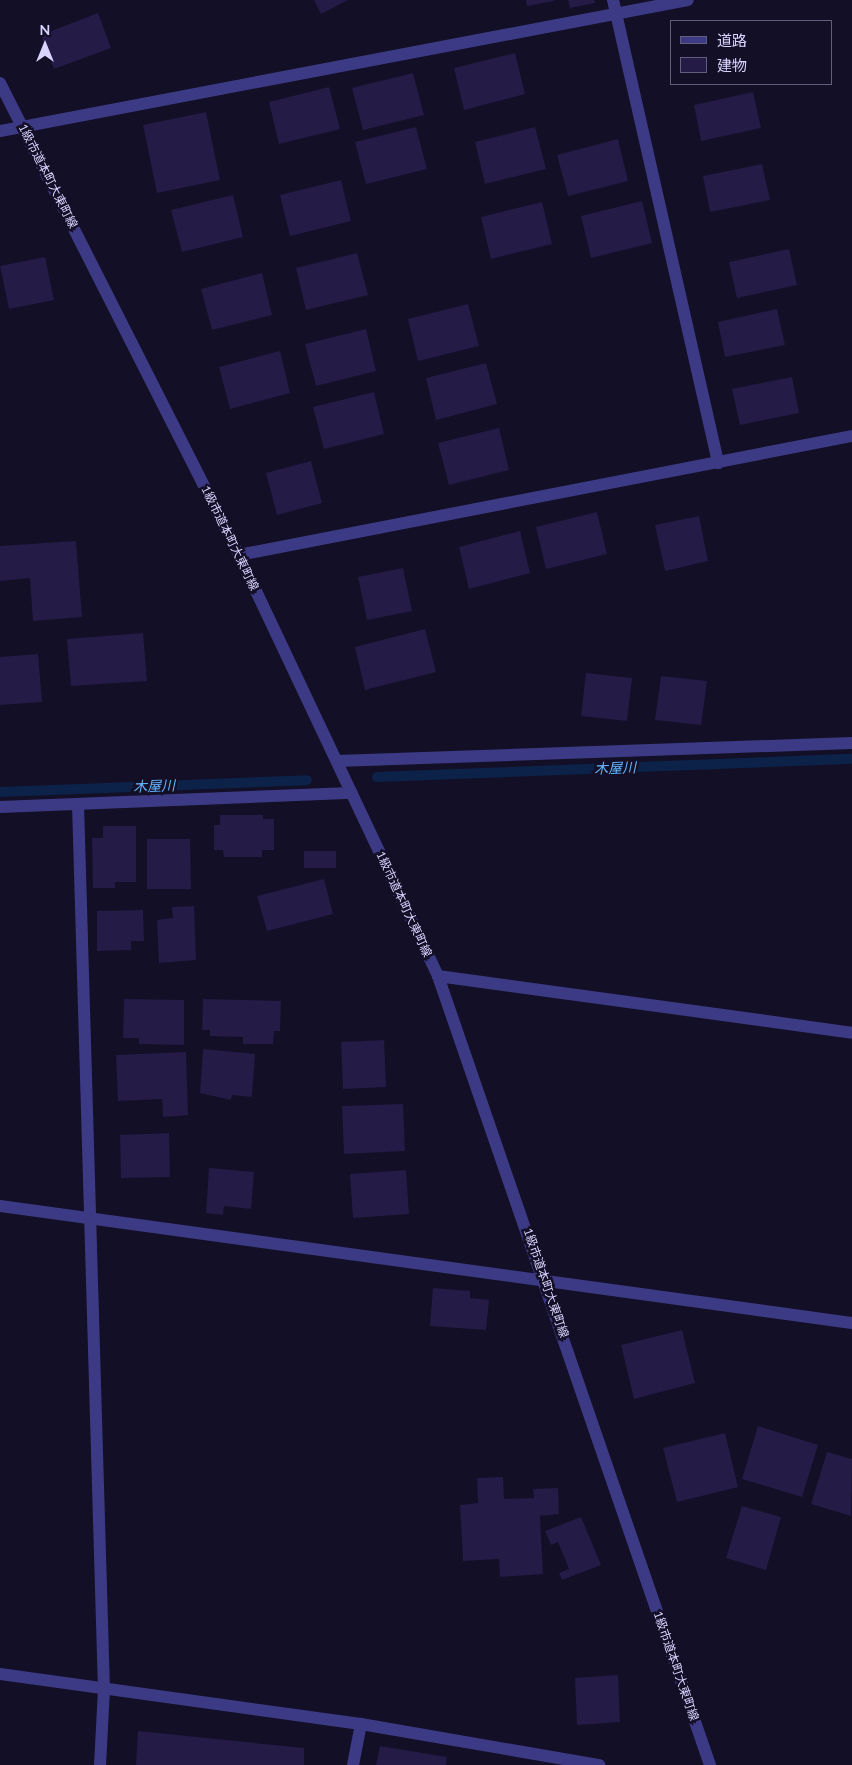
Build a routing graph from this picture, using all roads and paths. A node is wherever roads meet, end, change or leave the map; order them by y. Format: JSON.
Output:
{"nodes":[{"id":1,"x":612,"y":0,"type":"edge"},
{"id":2,"x":688,"y":0,"type":"edge"},
{"id":3,"x":615,"y":14,"type":"junction"},
{"id":4,"x":0,"y":83,"type":"edge"},
{"id":5,"x":23,"y":128,"type":"junction"},
{"id":6,"x":0,"y":131,"type":"edge"},
{"id":7,"x":852,"y":436,"type":"edge"},
{"id":8,"x":718,"y":463,"type":"junction"},
{"id":9,"x":239,"y":555,"type":"junction"},
{"id":10,"x":852,"y":743,"type":"edge"},
{"id":11,"x":337,"y":761,"type":"junction"},
{"id":12,"x":352,"y":793,"type":"junction"},
{"id":13,"x":78,"y":804,"type":"junction"},
{"id":14,"x":0,"y":807,"type":"edge"},
{"id":15,"x":438,"y":976,"type":"junction"},
{"id":16,"x":852,"y":1033,"type":"edge"},
{"id":17,"x":0,"y":1206,"type":"edge"},
{"id":18,"x":91,"y":1218,"type":"junction"},
{"id":19,"x":545,"y":1280,"type":"junction"},
{"id":20,"x":852,"y":1323,"type":"edge"},
{"id":21,"x":0,"y":1674,"type":"edge"},
{"id":22,"x":104,"y":1689,"type":"junction"},
{"id":23,"x":361,"y":1724,"type":"junction"},
{"id":24,"x":100,"y":1765,"type":"edge"},
{"id":25,"x":354,"y":1765,"type":"edge"},
{"id":26,"x":599,"y":1765,"type":"edge"},
{"id":27,"x":710,"y":1765,"type":"edge"}],
"edges":[{"from":1,"to":3,"type":"street"},
{"from":2,"to":3,"type":"street"},
{"from":3,"to":5,"type":"street"},
{"from":3,"to":8,"type":"street"},
{"from":4,"to":5,"type":"street","name":"1級市道本町大東町線"},
{"from":5,"to":6,"type":"street"},
{"from":5,"to":9,"type":"street","name":"1級市道本町大東町線"},
{"from":7,"to":8,"type":"street"},
{"from":8,"to":9,"type":"street"},
{"from":9,"to":11,"type":"street","name":"1級市道本町大東町線"},
{"from":10,"to":11,"type":"street"},
{"from":11,"to":12,"type":"street","name":"1級市道本町大東町線"},
{"from":12,"to":13,"type":"street"},
{"from":12,"to":15,"type":"street","name":"1級市道本町大東町線"},
{"from":13,"to":14,"type":"street"},
{"from":13,"to":18,"type":"street"},
{"from":15,"to":16,"type":"street"},
{"from":15,"to":19,"type":"street","name":"1級市道本町大東町線"},
{"from":17,"to":18,"type":"street"},
{"from":18,"to":19,"type":"street"},
{"from":18,"to":22,"type":"street"},
{"from":19,"to":20,"type":"street"},
{"from":19,"to":27,"type":"street","name":"1級市道本町大東町線"},
{"from":21,"to":22,"type":"street"},
{"from":22,"to":23,"type":"street"},
{"from":22,"to":24,"type":"street"},
{"from":23,"to":25,"type":"street"},
{"from":23,"to":26,"type":"street"}]}
